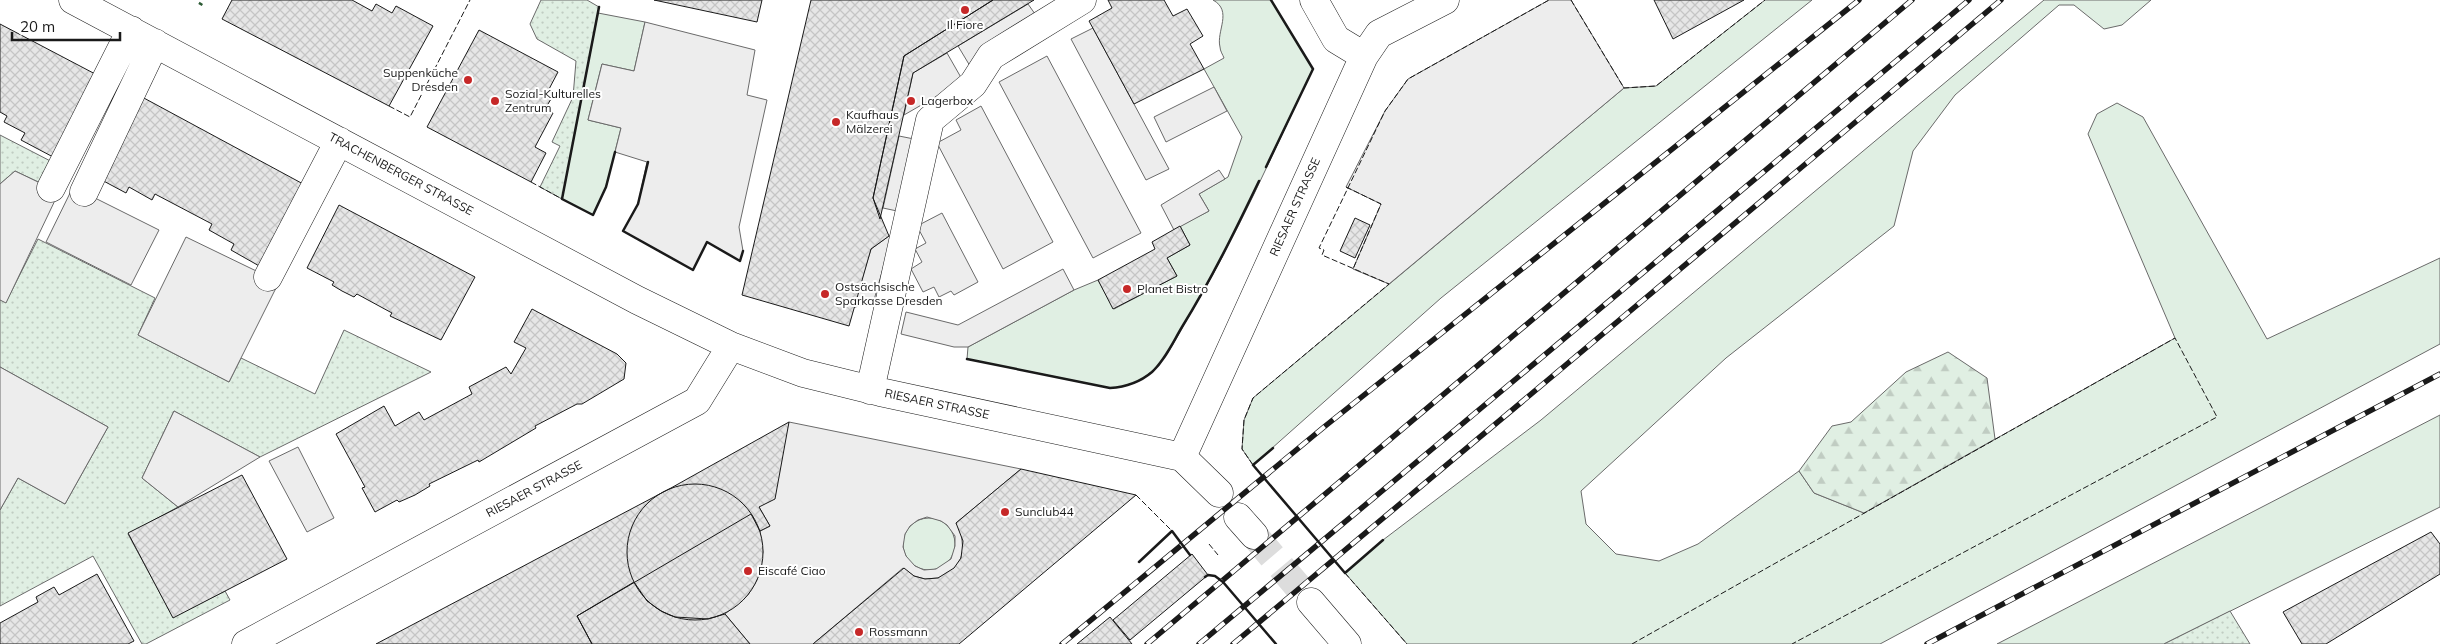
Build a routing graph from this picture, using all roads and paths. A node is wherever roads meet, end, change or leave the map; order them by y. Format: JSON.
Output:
{"nodes":[{"id":1,"x":73,"y":0,"type":"edge"},
{"id":2,"x":1082,"y":0,"type":"edge"},
{"id":3,"x":1314,"y":0,"type":"edge"},
{"id":4,"x":1445,"y":0,"type":"edge"},
{"id":5,"x":131,"y":30,"type":"junction"},
{"id":6,"x":155,"y":43,"type":"junction"},
{"id":7,"x":1364,"y":56,"type":"junction"},
{"id":8,"x":339,"y":142,"type":"junction"},
{"id":9,"x":51,"y":188,"type":"dead end"},
{"id":10,"x":84,"y":192,"type":"dead end"},
{"id":11,"x":268,"y":277,"type":"dead end"},
{"id":12,"x":731,"y":346,"type":"junction"},
{"id":13,"x":870,"y":390,"type":"junction"},
{"id":14,"x":1182,"y":457,"type":"junction"},
{"id":15,"x":1219,"y":493,"type":"dead end"},
{"id":16,"x":1311,"y":602,"type":"tunnel mouth"},
{"id":17,"x":246,"y":644,"type":"edge"},
{"id":18,"x":1347,"y":644,"type":"edge"}],
"edges":[{"from":1,"to":5,"type":"street","name":"TRACHENBERGER STRASSE"},
{"from":2,"to":13,"type":"street"},
{"from":3,"to":7,"type":"street"},
{"from":4,"to":7,"type":"street","name":"RIESAER STRASSE"},
{"from":5,"to":6,"type":"street","name":"TRACHENBERGER STRASSE"},
{"from":5,"to":9,"type":"street"},
{"from":6,"to":8,"type":"street","name":"TRACHENBERGER STRASSE"},
{"from":6,"to":10,"type":"street"},
{"from":7,"to":14,"type":"street","name":"RIESAER STRASSE"},
{"from":8,"to":11,"type":"street"},
{"from":8,"to":12,"type":"street","name":"TRACHENBERGER STRASSE"},
{"from":12,"to":13,"type":"street","name":"RIESAER STRASSE"},
{"from":12,"to":17,"type":"street","name":"RIESAER STRASSE"},
{"from":13,"to":14,"type":"street","name":"RIESAER STRASSE"},
{"from":14,"to":15,"type":"street"},
{"from":16,"to":18,"type":"street"}]}
